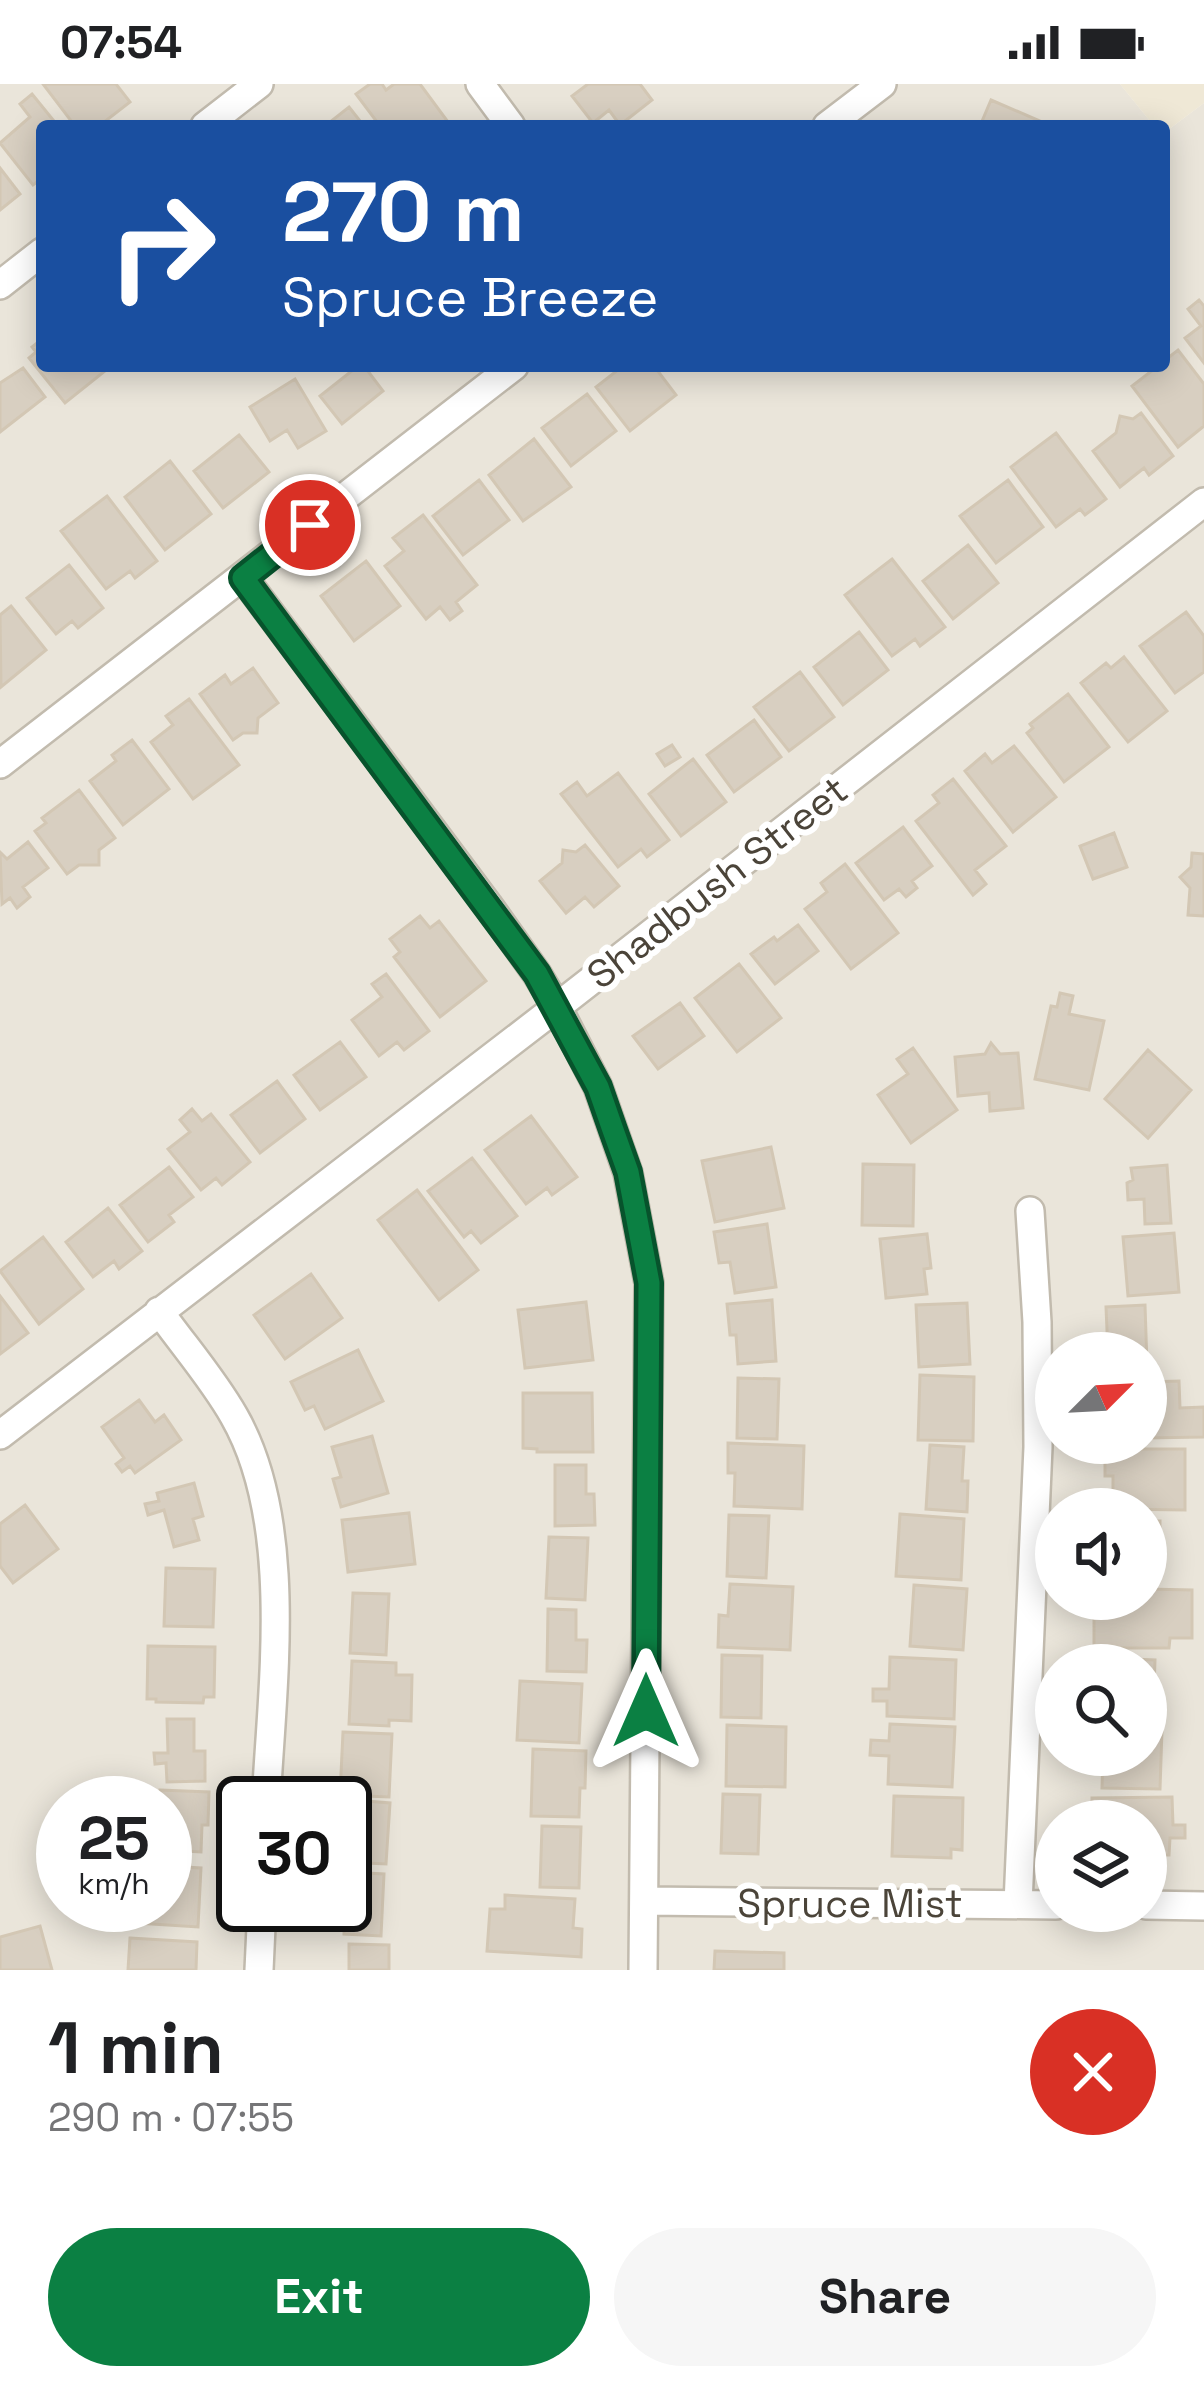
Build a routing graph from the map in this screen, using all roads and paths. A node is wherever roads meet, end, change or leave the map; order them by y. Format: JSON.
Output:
{"nodes":[{"id":1,"x":259,"y":84,"type":"edge"},
{"id":2,"x":480,"y":84,"type":"edge"},
{"id":3,"x":882,"y":84,"type":"edge"},
{"id":4,"x":213,"y":120,"type":"edge"},
{"id":5,"x":507,"y":120,"type":"edge"},
{"id":6,"x":835,"y":120,"type":"edge"},
{"id":7,"x":36,"y":257,"type":"edge"},
{"id":8,"x":0,"y":285,"type":"edge"},
{"id":9,"x":506,"y":372,"type":"edge"},
{"id":10,"x":1204,"y":502,"type":"edge"},
{"id":11,"x":243,"y":578,"type":"junction"},
{"id":12,"x":0,"y":764,"type":"edge"},
{"id":13,"x":557,"y":1006,"type":"junction"},
{"id":14,"x":1030,"y":1211,"type":"dead end"},
{"id":15,"x":159,"y":1312,"type":"junction"},
{"id":16,"x":0,"y":1435,"type":"edge"},
{"id":17,"x":267,"y":1776,"type":"edge"},
{"id":18,"x":645,"y":1901,"type":"junction"},
{"id":19,"x":1018,"y":1904,"type":"junction"},
{"id":20,"x":1035,"y":1904,"type":"edge"},
{"id":21,"x":1167,"y":1906,"type":"edge"},
{"id":22,"x":1204,"y":1906,"type":"edge"},
{"id":23,"x":261,"y":1932,"type":"edge"},
{"id":24,"x":259,"y":1970,"type":"edge"},
{"id":25,"x":643,"y":1970,"type":"edge"}],
"edges":[{"from":1,"to":4,"type":"street"},
{"from":2,"to":5,"type":"street"},
{"from":3,"to":6,"type":"street"},
{"from":7,"to":8,"type":"street"},
{"from":9,"to":11,"type":"street"},
{"from":10,"to":13,"type":"street","name":"Shadbush Street"},
{"from":11,"to":12,"type":"street"},
{"from":11,"to":13,"type":"street"},
{"from":13,"to":15,"type":"street","name":"Shadbush Street"},
{"from":13,"to":18,"type":"street"},
{"from":14,"to":19,"type":"street"},
{"from":15,"to":16,"type":"street","name":"Shadbush Street"},
{"from":15,"to":17,"type":"street"},
{"from":18,"to":19,"type":"street","name":"Spruce Mist"},
{"from":18,"to":25,"type":"street"},
{"from":19,"to":20,"type":"street","name":"Spruce Mist"},
{"from":21,"to":22,"type":"street"},
{"from":23,"to":24,"type":"street"}]}
